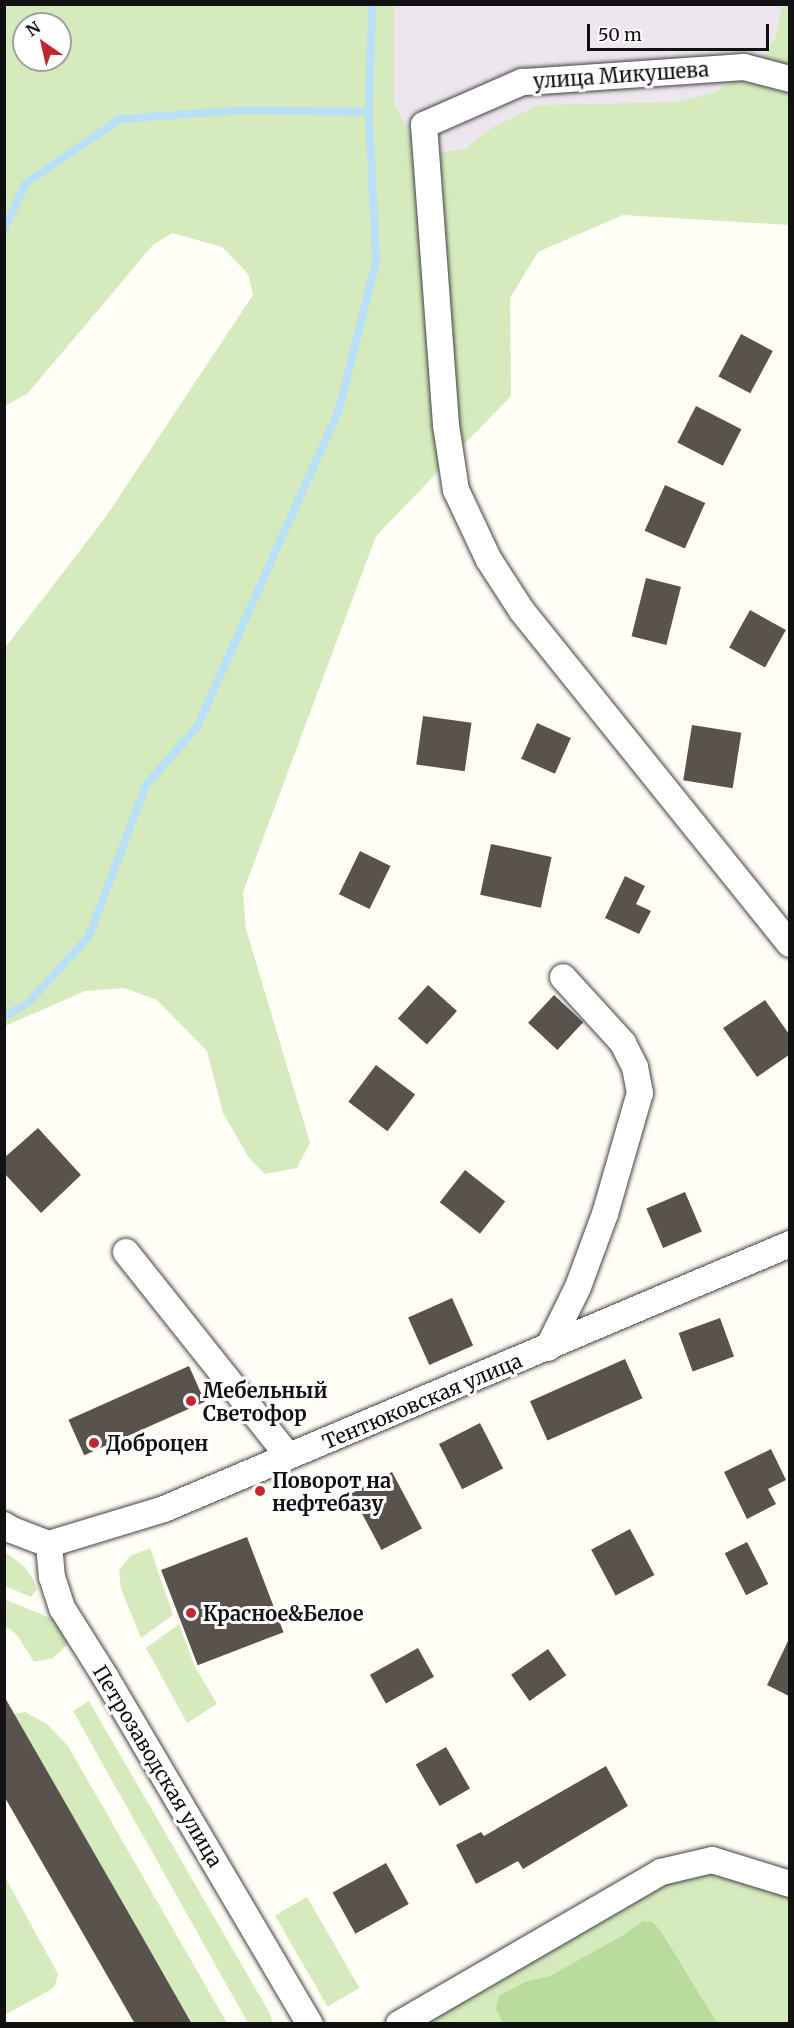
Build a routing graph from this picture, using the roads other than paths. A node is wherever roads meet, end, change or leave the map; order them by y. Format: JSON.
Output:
{"nodes":[{"id":1,"x":789,"y":79,"type":"edge"},
{"id":2,"x":789,"y":944,"type":"edge"},
{"id":3,"x":563,"y":977,"type":"dead end"},
{"id":4,"x":789,"y":1244,"type":"edge"},
{"id":5,"x":126,"y":1252,"type":"dead end"},
{"id":6,"x":548,"y":1348,"type":"junction"},
{"id":7,"x":288,"y":1456,"type":"junction"},
{"id":8,"x":4,"y":1525,"type":"edge"},
{"id":9,"x":49,"y":1544,"type":"junction"},
{"id":10,"x":789,"y":1884,"type":"edge"},
{"id":11,"x":310,"y":2024,"type":"edge"},
{"id":12,"x":399,"y":2024,"type":"edge"}],
"edges":[{"from":1,"to":2,"type":"street","name":"улица Микушева"},
{"from":3,"to":6,"type":"street"},
{"from":4,"to":6,"type":"street","name":"Тентюковская улица"},
{"from":5,"to":7,"type":"street"},
{"from":6,"to":7,"type":"street","name":"Тентюковская улица"},
{"from":7,"to":9,"type":"street","name":"Тентюковская улица"},
{"from":8,"to":9,"type":"street"},
{"from":9,"to":11,"type":"street","name":"Петрозаводская улица"},
{"from":10,"to":12,"type":"street"}]}
